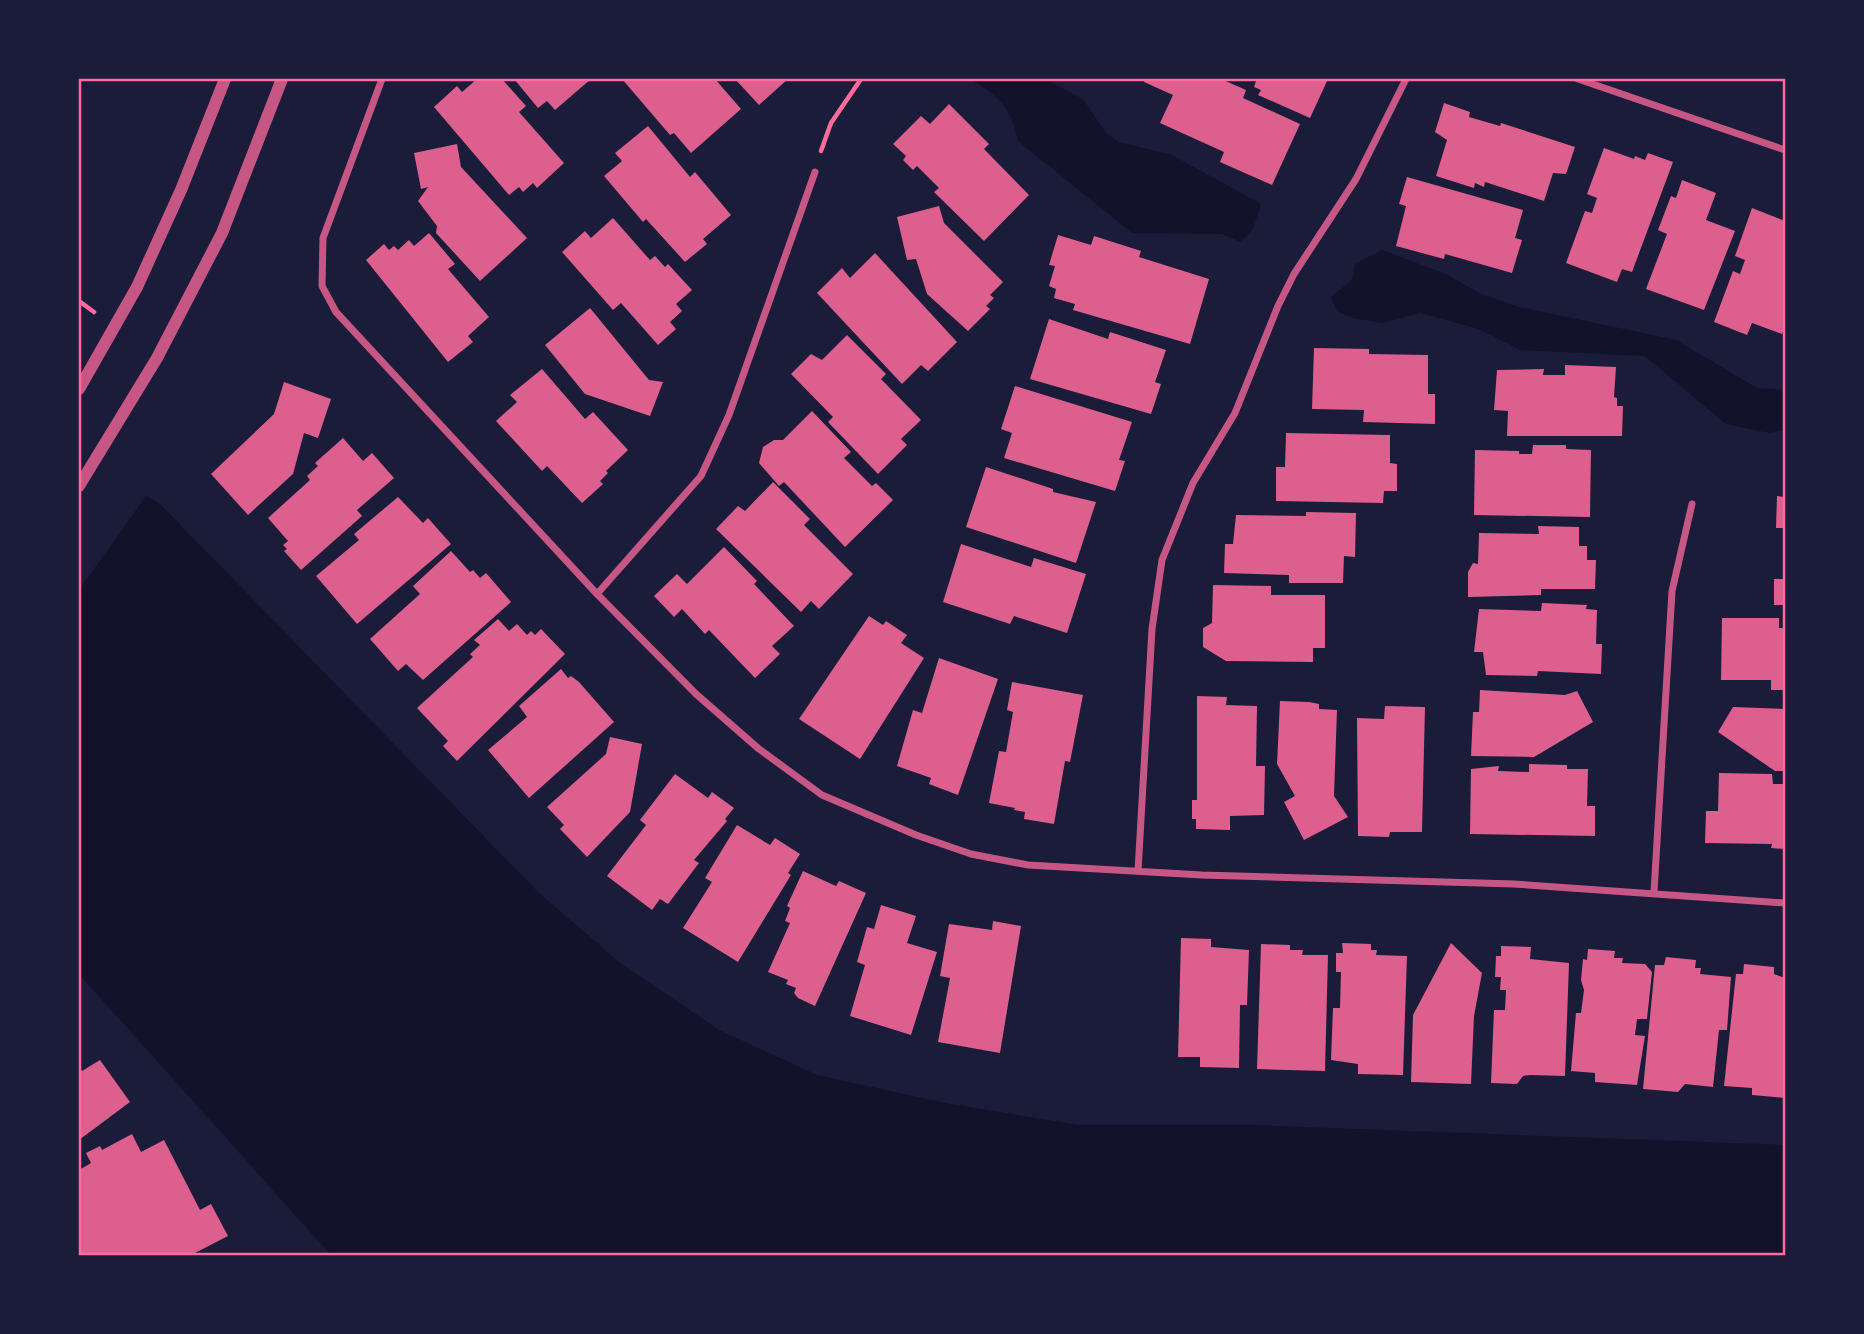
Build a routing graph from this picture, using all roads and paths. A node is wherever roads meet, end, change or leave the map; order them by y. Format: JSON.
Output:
{"nodes":[{"id":1,"x":225,"y":79,"type":"edge"},
{"id":2,"x":282,"y":79,"type":"edge"},
{"id":3,"x":382,"y":79,"type":"edge"},
{"id":4,"x":860,"y":79,"type":"edge"},
{"id":5,"x":1406,"y":79,"type":"edge"},
{"id":6,"x":1578,"y":79,"type":"edge"},
{"id":7,"x":1785,"y":150,"type":"edge"},
{"id":8,"x":814,"y":172,"type":"joint"},
{"id":9,"x":79,"y":389,"type":"edge"},
{"id":10,"x":79,"y":486,"type":"edge"},
{"id":11,"x":1692,"y":504,"type":"dead end"},
{"id":12,"x":597,"y":594,"type":"junction"},
{"id":13,"x":1138,"y":871,"type":"junction"},
{"id":14,"x":1654,"y":892,"type":"junction"},
{"id":15,"x":1785,"y":903,"type":"edge"}],
"edges":[{"from":1,"to":9,"type":"street"},
{"from":2,"to":10,"type":"street"},
{"from":3,"to":12,"type":"street"},
{"from":4,"to":8,"type":"path"},
{"from":5,"to":13,"type":"street"},
{"from":6,"to":7,"type":"street"},
{"from":8,"to":12,"type":"street"},
{"from":11,"to":14,"type":"street"},
{"from":12,"to":13,"type":"street"},
{"from":13,"to":14,"type":"street"},
{"from":14,"to":15,"type":"street"}]}
